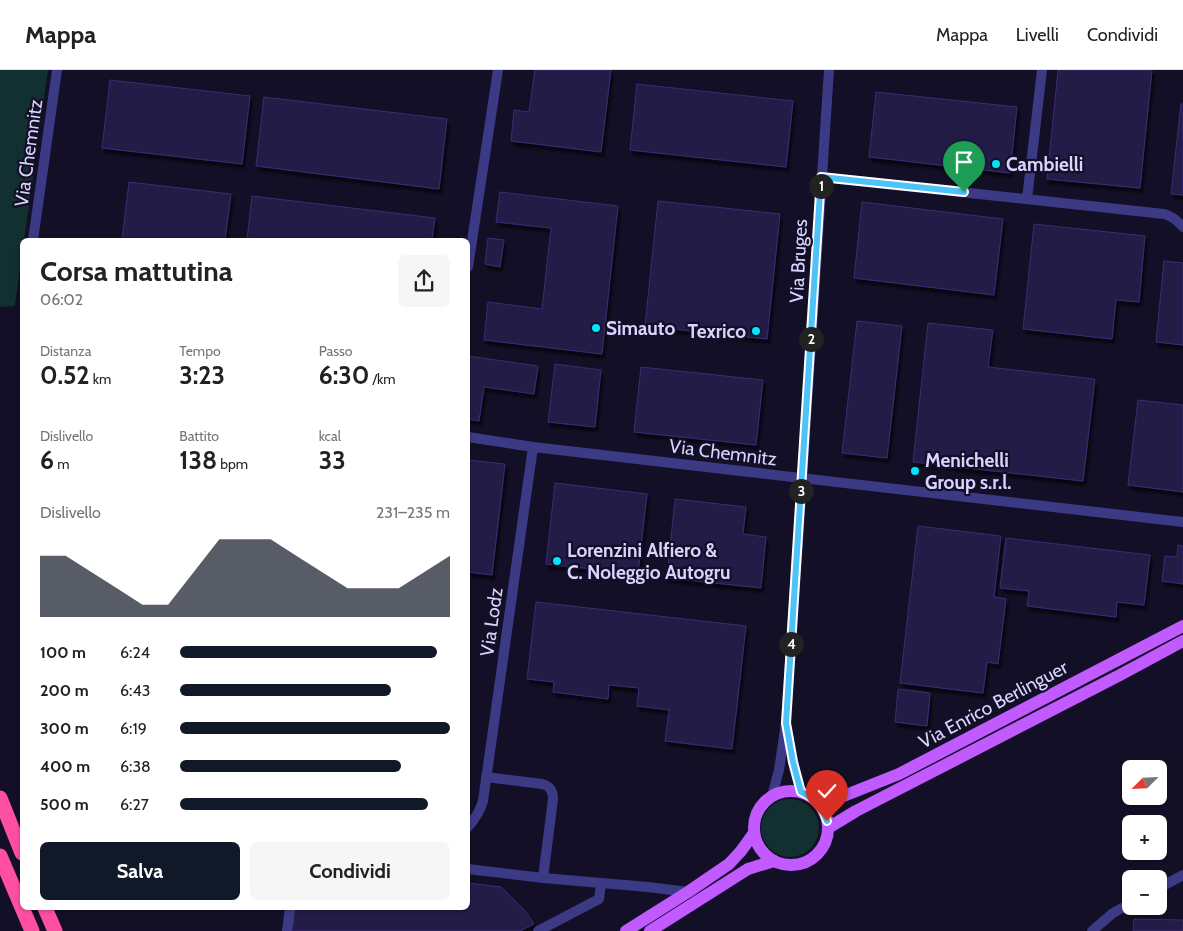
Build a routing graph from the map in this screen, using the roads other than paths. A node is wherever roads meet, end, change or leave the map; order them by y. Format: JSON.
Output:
{"nodes":[{"id":1,"x":57,"y":70,"type":"edge"},
{"id":2,"x":498,"y":70,"type":"edge"},
{"id":3,"x":829,"y":70,"type":"edge"},
{"id":4,"x":1042,"y":70,"type":"edge"},
{"id":5,"x":821,"y":177,"type":"junction"},
{"id":6,"x":1027,"y":199,"type":"junction"},
{"id":7,"x":1183,"y":227,"type":"edge"},
{"id":8,"x":33,"y":238,"type":"edge"},
{"id":9,"x":470,"y":254,"type":"edge"},
{"id":10,"x":470,"y":437,"type":"edge"},
{"id":11,"x":533,"y":448,"type":"junction"},
{"id":12,"x":802,"y":478,"type":"junction"},
{"id":13,"x":1183,"y":522,"type":"edge"},
{"id":14,"x":1183,"y":626,"type":"edge"},
{"id":15,"x":1183,"y":642,"type":"edge"},
{"id":16,"x":786,"y":723,"type":"junction"},
{"id":17,"x":486,"y":777,"type":"junction"},
{"id":18,"x":801,"y":792,"type":"junction"},
{"id":19,"x":772,"y":796,"type":"junction"},
{"id":20,"x":0,"y":798,"type":"edge"},
{"id":21,"x":815,"y":800,"type":"junction"},
{"id":22,"x":470,"y":824,"type":"edge"},
{"id":23,"x":828,"y":828,"type":"junction"},
{"id":24,"x":754,"y":832,"type":"junction"},
{"id":25,"x":20,"y":848,"type":"edge"},
{"id":26,"x":0,"y":856,"type":"edge"},
{"id":27,"x":774,"y":861,"type":"junction"},
{"id":28,"x":470,"y":869,"type":"edge"},
{"id":29,"x":1183,"y":875,"type":"edge"},
{"id":30,"x":544,"y":878,"type":"junction"},
{"id":31,"x":601,"y":883,"type":"junction"},
{"id":32,"x":1167,"y":884,"type":"edge"},
{"id":33,"x":688,"y":892,"type":"junction"},
{"id":34,"x":20,"y":903,"type":"edge"},
{"id":35,"x":1122,"y":908,"type":"edge"},
{"id":36,"x":23,"y":910,"type":"edge"},
{"id":37,"x":46,"y":910,"type":"edge"},
{"id":38,"x":290,"y":910,"type":"edge"},
{"id":39,"x":32,"y":931,"type":"edge"},
{"id":40,"x":55,"y":931,"type":"edge"},
{"id":41,"x":287,"y":931,"type":"edge"},
{"id":42,"x":538,"y":931,"type":"edge"},
{"id":43,"x":626,"y":931,"type":"edge"},
{"id":44,"x":650,"y":931,"type":"edge"},
{"id":45,"x":1092,"y":931,"type":"edge"}],
"edges":[{"from":1,"to":8,"type":"street","name":"Via Chemnitz"},
{"from":2,"to":9,"type":"street"},
{"from":3,"to":5,"type":"street","name":"Via Bruges"},
{"from":4,"to":6,"type":"street"},
{"from":5,"to":6,"type":"street"},
{"from":5,"to":12,"type":"street","name":"Via Bruges"},
{"from":6,"to":7,"type":"street"},
{"from":10,"to":11,"type":"street","name":"Via Chemnitz"},
{"from":11,"to":12,"type":"street","name":"Via Chemnitz"},
{"from":11,"to":17,"type":"street","name":"Via Lodz"},
{"from":12,"to":13,"type":"street","name":"Via Chemnitz"},
{"from":12,"to":16,"type":"street","name":"Via Bruges"},
{"from":14,"to":21,"type":"main road","name":"Via Enrico Berlinguer"},
{"from":15,"to":23,"type":"main road","name":"Via Enrico Berlinguer"},
{"from":16,"to":18,"type":"street","name":"Via Bruges"},
{"from":16,"to":19,"type":"street","name":"Via Bruges"},
{"from":17,"to":22,"type":"street","name":"Via Lodz"},
{"from":17,"to":30,"type":"street"},
{"from":18,"to":19,"type":"main road"},
{"from":18,"to":21,"type":"main road"},
{"from":19,"to":24,"type":"main road"},
{"from":20,"to":25,"type":"highway"},
{"from":21,"to":23,"type":"main road"},
{"from":23,"to":27,"type":"main road"},
{"from":24,"to":27,"type":"main road"},
{"from":24,"to":33,"type":"main road"},
{"from":26,"to":34,"type":"highway"},
{"from":27,"to":44,"type":"main road"},
{"from":28,"to":30,"type":"street"},
{"from":29,"to":32,"type":"street"},
{"from":30,"to":31,"type":"street"},
{"from":31,"to":33,"type":"street"},
{"from":31,"to":42,"type":"street"},
{"from":33,"to":43,"type":"main road"},
{"from":35,"to":45,"type":"street"},
{"from":36,"to":39,"type":"highway"},
{"from":37,"to":40,"type":"highway"},
{"from":38,"to":41,"type":"street"}]}
